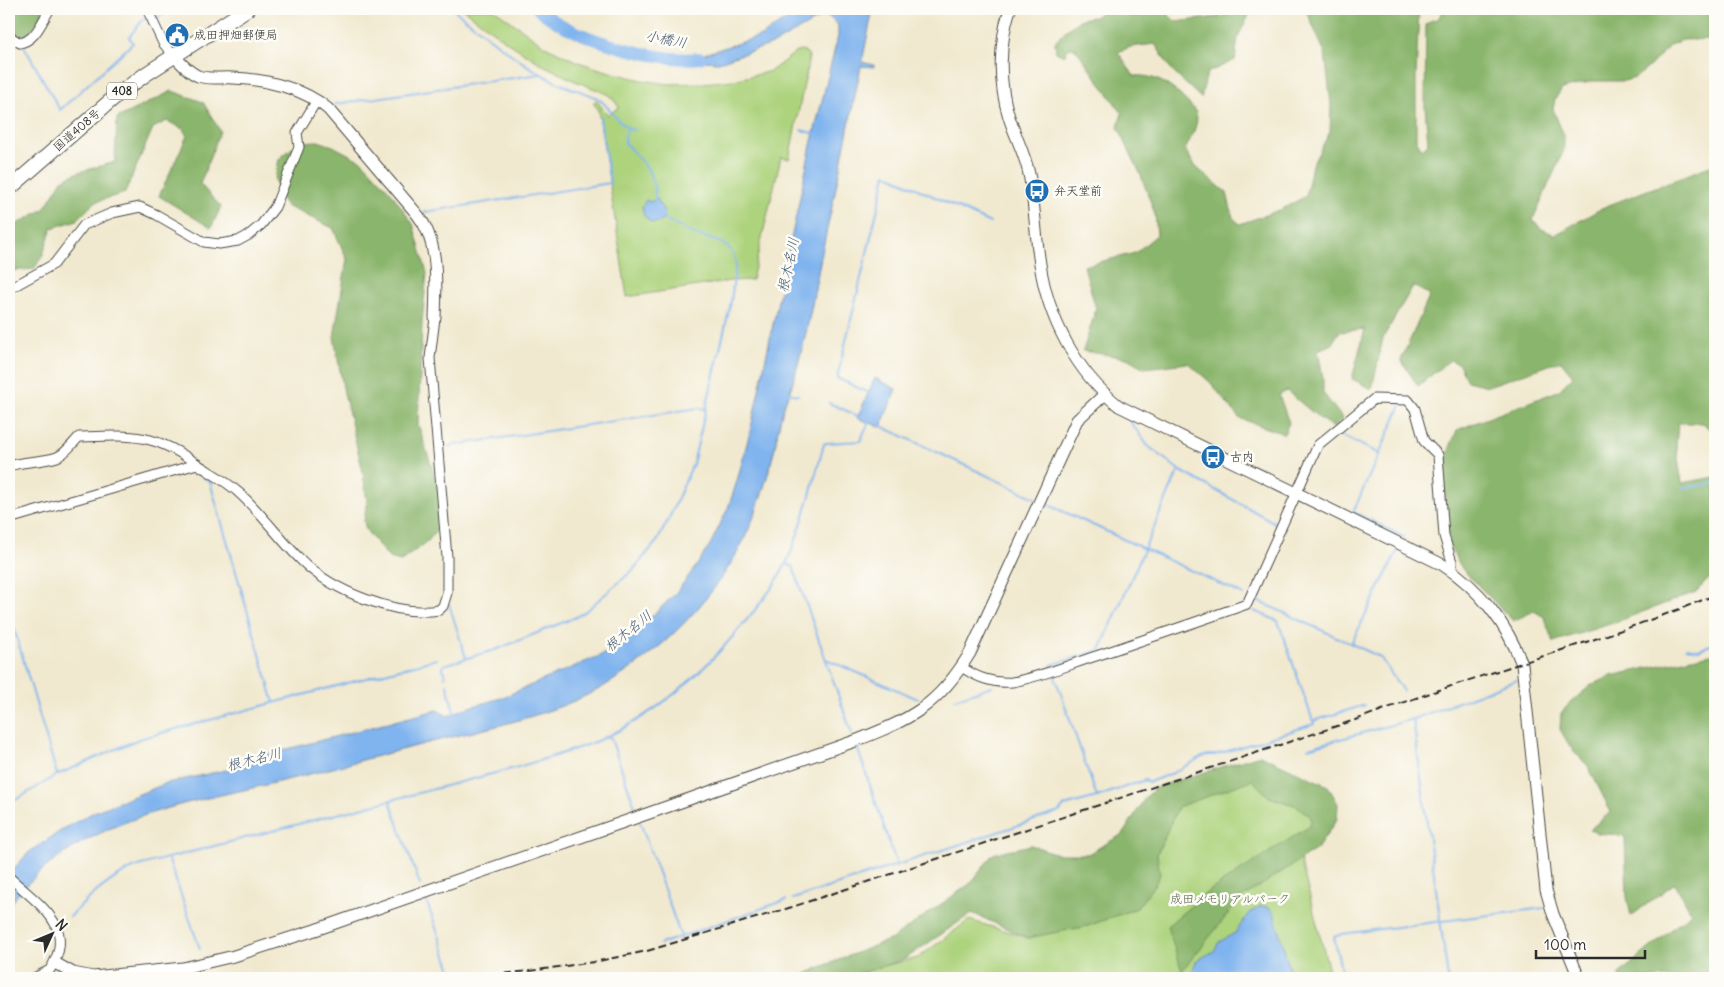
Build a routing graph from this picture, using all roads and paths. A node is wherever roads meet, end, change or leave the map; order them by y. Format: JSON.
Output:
{"nodes":[{"id":1,"x":50,"y":9,"type":"edge"},
{"id":2,"x":147,"y":9,"type":"edge"},
{"id":3,"x":247,"y":9,"type":"edge"},
{"id":4,"x":1010,"y":9,"type":"edge"},
{"id":5,"x":9,"y":36,"type":"edge"},
{"id":6,"x":174,"y":56,"type":"junction"},
{"id":7,"x":317,"y":100,"type":"junction"},
{"id":8,"x":9,"y":189,"type":"edge"},
{"id":9,"x":9,"y":289,"type":"edge"},
{"id":10,"x":435,"y":318,"type":"joint"},
{"id":11,"x":1105,"y":394,"type":"junction"},
{"id":12,"x":197,"y":464,"type":"junction"},
{"id":13,"x":9,"y":466,"type":"edge"},
{"id":14,"x":1296,"y":494,"type":"junction"},
{"id":15,"x":9,"y":519,"type":"edge"},
{"id":16,"x":1451,"y":570,"type":"junction"},
{"id":17,"x":962,"y":667,"type":"junction"},
{"id":18,"x":9,"y":877,"type":"edge"},
{"id":19,"x":53,"y":966,"type":"junction"},
{"id":20,"x":34,"y":978,"type":"edge"},
{"id":21,"x":44,"y":978,"type":"edge"},
{"id":22,"x":1579,"y":978,"type":"edge"}],
"edges":[{"from":1,"to":5,"type":"street"},
{"from":2,"to":6,"type":"street"},
{"from":3,"to":6,"type":"highway","name":"国道408号","number":"408"},
{"from":4,"to":11,"type":"street"},
{"from":6,"to":7,"type":"street"},
{"from":6,"to":8,"type":"highway","name":"国道408号","number":"408"},
{"from":7,"to":9,"type":"street"},
{"from":7,"to":10,"type":"street"},
{"from":10,"to":12,"type":"street"},
{"from":11,"to":14,"type":"street"},
{"from":11,"to":17,"type":"street"},
{"from":12,"to":13,"type":"street"},
{"from":12,"to":15,"type":"street"},
{"from":14,"to":16,"type":"street"},
{"from":14,"to":16,"type":"street"},
{"from":14,"to":17,"type":"street"},
{"from":16,"to":22,"type":"street"},
{"from":17,"to":19,"type":"street"},
{"from":18,"to":19,"type":"street"},
{"from":19,"to":20,"type":"street"},
{"from":19,"to":21,"type":"street"}]}
